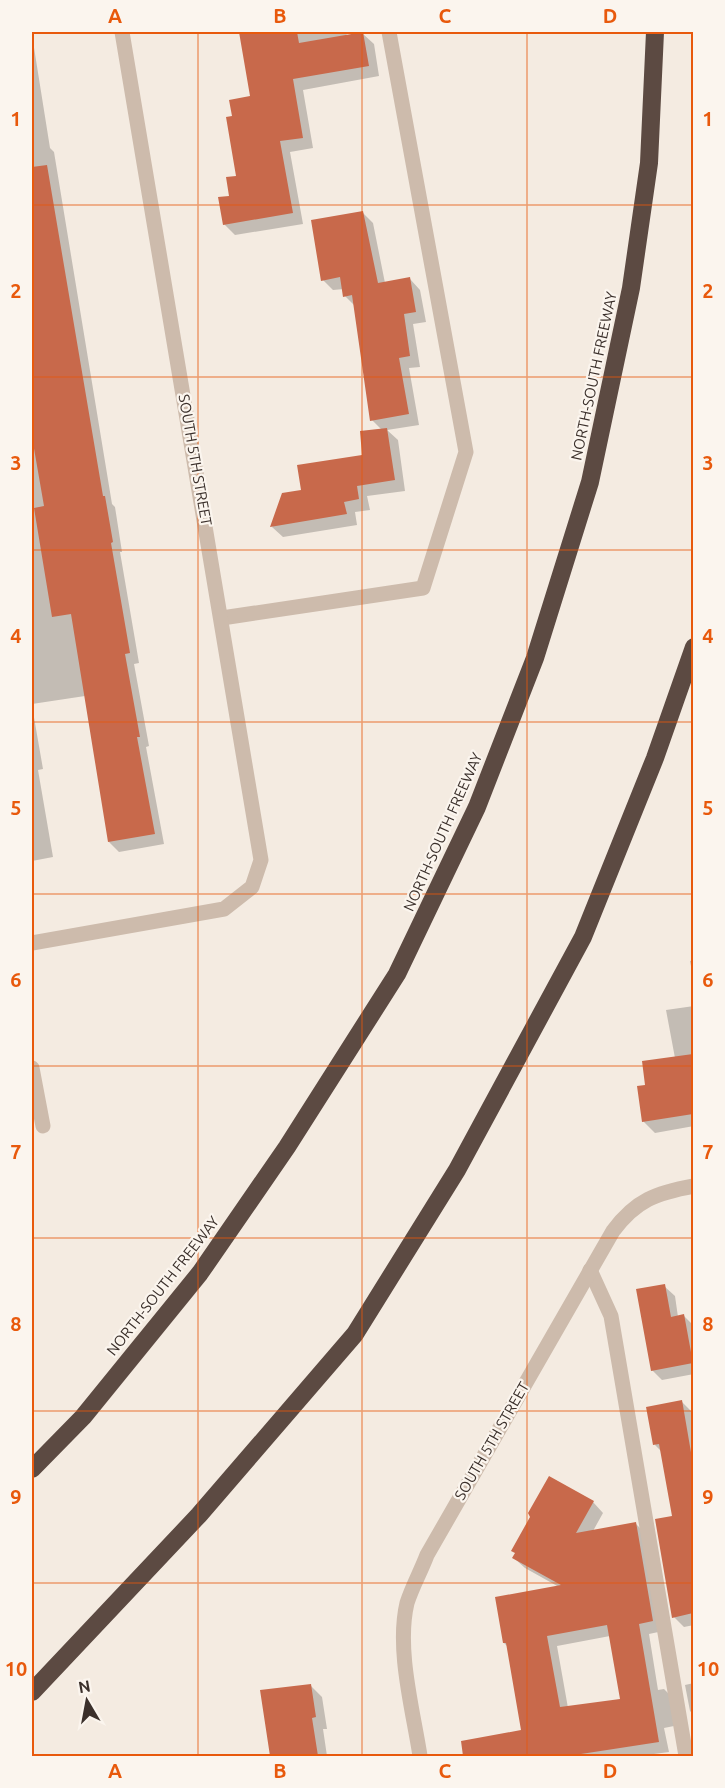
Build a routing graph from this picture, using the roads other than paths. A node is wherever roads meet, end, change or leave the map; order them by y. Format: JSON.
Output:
{"nodes":[{"id":1,"x":122,"y":32,"type":"edge"},
{"id":2,"x":389,"y":32,"type":"edge"},
{"id":3,"x":655,"y":32,"type":"edge"},
{"id":4,"x":222,"y":618,"type":"junction"},
{"id":5,"x":693,"y":647,"type":"edge"},
{"id":6,"x":32,"y":943,"type":"edge"},
{"id":7,"x":32,"y":1068,"type":"edge"},
{"id":8,"x":44,"y":1126,"type":"dead end"},
{"id":9,"x":693,"y":1186,"type":"edge"},
{"id":10,"x":590,"y":1270,"type":"junction"},
{"id":11,"x":32,"y":1469,"type":"edge"},
{"id":12,"x":32,"y":1692,"type":"edge"},
{"id":13,"x":420,"y":1756,"type":"edge"},
{"id":14,"x":686,"y":1756,"type":"edge"}],
"edges":[{"from":1,"to":4,"type":"street","name":"SOUTH 5TH STREET"},
{"from":2,"to":4,"type":"street"},
{"from":3,"to":11,"type":"highway","name":"NORTH-SOUTH FREEWAY"},
{"from":4,"to":6,"type":"street","name":"SOUTH 5TH STREET"},
{"from":5,"to":12,"type":"highway"},
{"from":7,"to":8,"type":"street"},
{"from":9,"to":10,"type":"street","name":"SOUTH 5TH STREET"},
{"from":10,"to":13,"type":"street","name":"SOUTH 5TH STREET"},
{"from":10,"to":14,"type":"street"}]}
